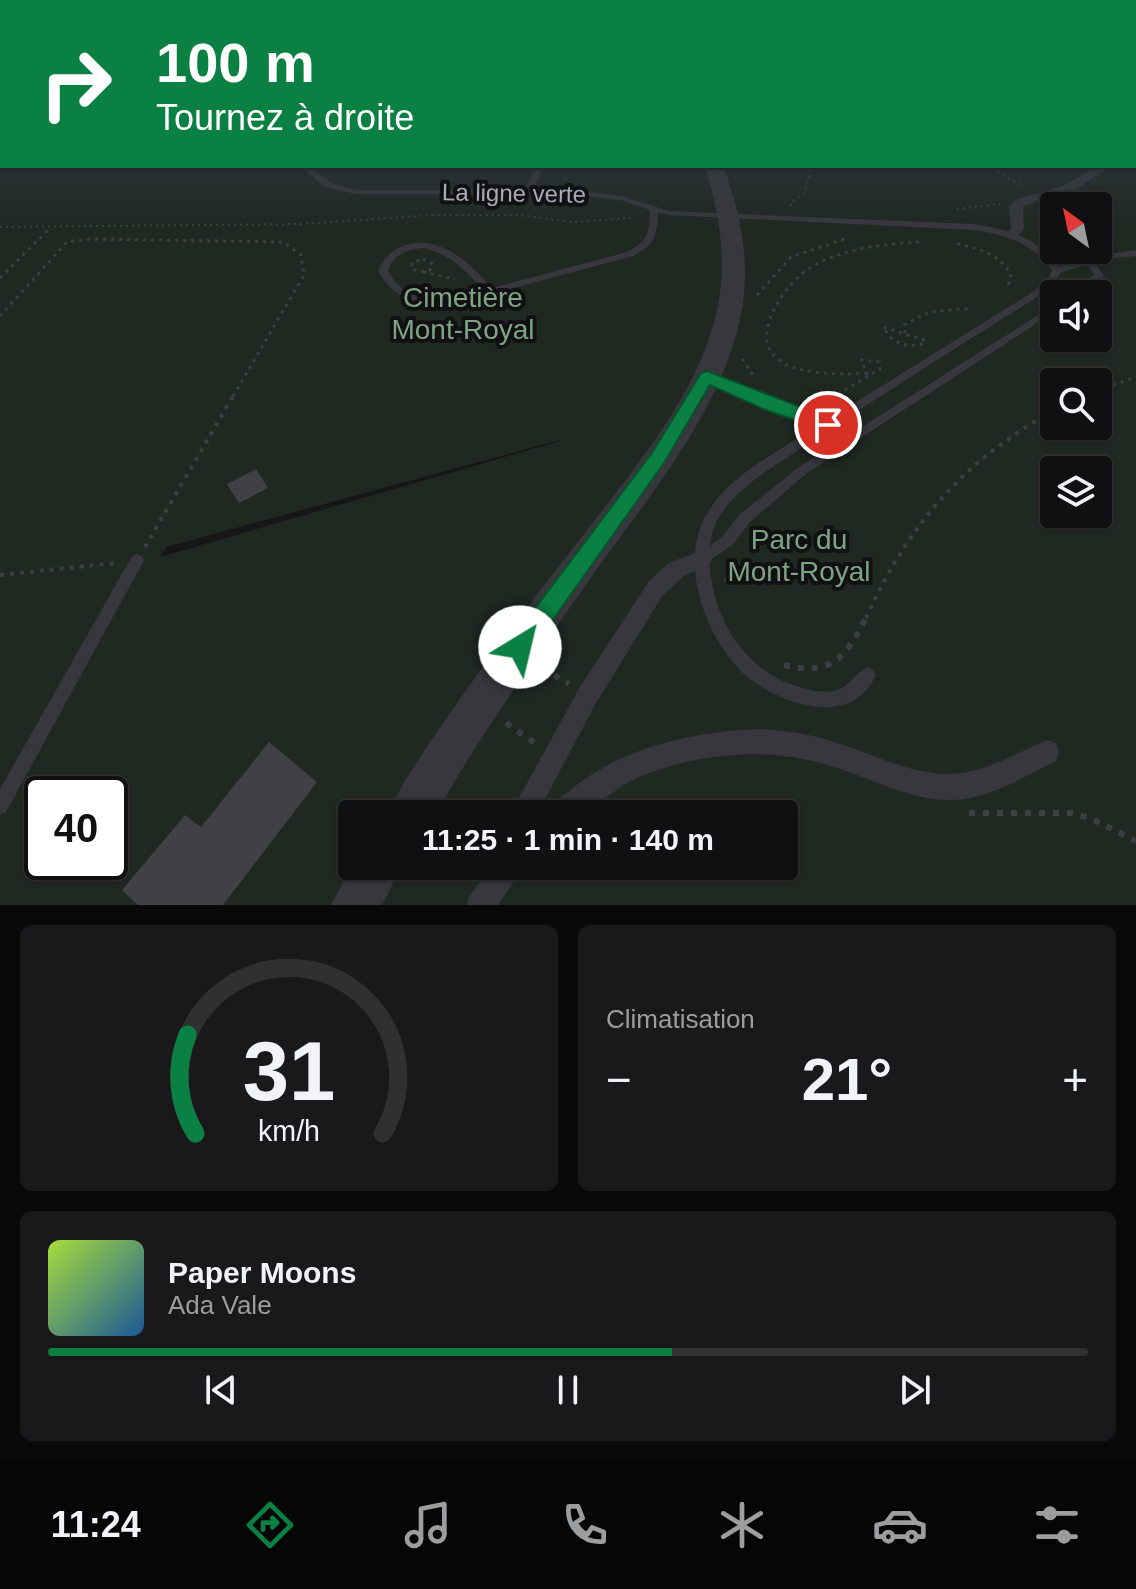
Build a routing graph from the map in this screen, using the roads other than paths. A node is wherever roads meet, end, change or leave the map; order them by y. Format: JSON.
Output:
{"nodes":[{"id":1,"x":307,"y":168,"type":"edge"},
{"id":2,"x":538,"y":168,"type":"edge"},
{"id":3,"x":715,"y":168,"type":"edge"},
{"id":4,"x":1103,"y":168,"type":"edge"},
{"id":5,"x":530,"y":190,"type":"junction"},
{"id":6,"x":654,"y":213,"type":"junction"},
{"id":7,"x":730,"y":217,"type":"junction"},
{"id":8,"x":1012,"y":235,"type":"junction"},
{"id":9,"x":1136,"y":253,"type":"edge"},
{"id":10,"x":1112,"y":254,"type":"edge"},
{"id":11,"x":1076,"y":264,"type":"edge"},
{"id":12,"x":1092,"y":264,"type":"edge"},
{"id":13,"x":1057,"y":270,"type":"junction"},
{"id":14,"x":1094,"y":280,"type":"edge"},
{"id":15,"x":489,"y":291,"type":"junction"},
{"id":16,"x":1040,"y":317,"type":"edge"},
{"id":17,"x":707,"y":377,"type":"junction"},
{"id":18,"x":828,"y":425,"type":"junction"},
{"id":19,"x":702,"y":559,"type":"junction"},
{"id":20,"x":137,"y":560,"type":"road end"},
{"id":21,"x":868,"y":675,"type":"dead end"},
{"id":22,"x":1047,"y":752,"type":"dead end"},
{"id":23,"x":419,"y":800,"type":"edge"},
{"id":24,"x":530,"y":800,"type":"edge"},
{"id":25,"x":581,"y":800,"type":"edge"},
{"id":26,"x":0,"y":806,"type":"edge"},
{"id":27,"x":370,"y":880,"type":"edge"},
{"id":28,"x":489,"y":880,"type":"edge"},
{"id":29,"x":499,"y":880,"type":"edge"},
{"id":30,"x":355,"y":905,"type":"edge"},
{"id":31,"x":478,"y":905,"type":"edge"}],
"edges":[{"from":1,"to":5,"type":"lane","name":"La ligne verte"},
{"from":2,"to":5,"type":"lane"},
{"from":3,"to":7,"type":"street"},
{"from":4,"to":8,"type":"street"},
{"from":5,"to":6,"type":"lane","name":"La ligne verte"},
{"from":6,"to":7,"type":"lane","name":"La ligne verte"},
{"from":6,"to":15,"type":"lane"},
{"from":7,"to":8,"type":"lane","name":"La ligne verte"},
{"from":7,"to":17,"type":"street"},
{"from":8,"to":13,"type":"lane"},
{"from":9,"to":10,"type":"lane"},
{"from":11,"to":13,"type":"lane"},
{"from":12,"to":14,"type":"lane"},
{"from":13,"to":18,"type":"lane"},
{"from":15,"to":15,"type":"lane"},
{"from":16,"to":19,"type":"lane"},
{"from":17,"to":18,"type":"lane"},
{"from":17,"to":23,"type":"street"},
{"from":18,"to":19,"type":"lane"},
{"from":19,"to":21,"type":"lane"},
{"from":19,"to":24,"type":"street"},
{"from":20,"to":26,"type":"lane"},
{"from":22,"to":25,"type":"street"},
{"from":27,"to":30,"type":"street"},
{"from":28,"to":31,"type":"street"},
{"from":29,"to":31,"type":"street"}]}
